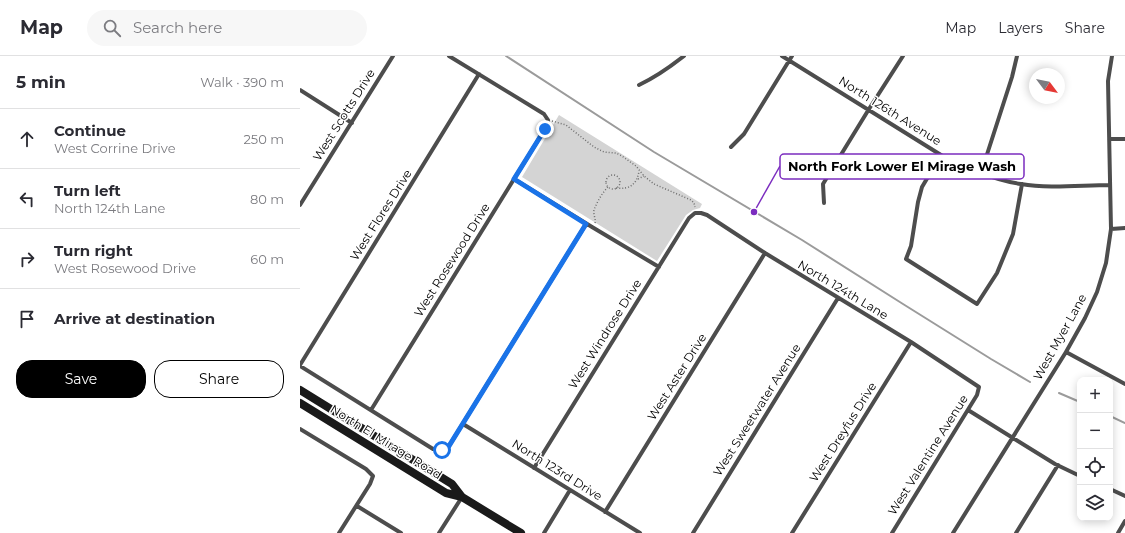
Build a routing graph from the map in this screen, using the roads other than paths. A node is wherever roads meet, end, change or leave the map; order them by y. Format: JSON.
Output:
{"nodes":[{"id":1,"x":393,"y":56,"type":"edge"},
{"id":2,"x":449,"y":56,"type":"edge"},
{"id":3,"x":684,"y":56,"type":"edge"},
{"id":4,"x":782,"y":56,"type":"edge"},
{"id":5,"x":792,"y":56,"type":"edge"},
{"id":6,"x":903,"y":56,"type":"edge"},
{"id":7,"x":1017,"y":56,"type":"edge"},
{"id":8,"x":1112,"y":56,"type":"edge"},
{"id":9,"x":789,"y":60,"type":"junction"},
{"id":10,"x":478,"y":74,"type":"junction"},
{"id":11,"x":639,"y":85,"type":"dead end"},
{"id":12,"x":300,"y":90,"type":"edge"},
{"id":13,"x":869,"y":109,"type":"junction"},
{"id":14,"x":352,"y":123,"type":"junction"},
{"id":15,"x":1109,"y":139,"type":"junction"},
{"id":16,"x":1125,"y":139,"type":"edge"},
{"id":17,"x":731,"y":148,"type":"dead end"},
{"id":18,"x":942,"y":155,"type":"junction"},
{"id":19,"x":981,"y":173,"type":"junction"},
{"id":20,"x":514,"y":179,"type":"junction"},
{"id":21,"x":1022,"y":184,"type":"junction"},
{"id":22,"x":1110,"y":185,"type":"junction"},
{"id":23,"x":824,"y":203,"type":"dead end"},
{"id":24,"x":300,"y":205,"type":"edge"},
{"id":25,"x":695,"y":213,"type":"joint"},
{"id":26,"x":586,"y":224,"type":"junction"},
{"id":27,"x":1125,"y":228,"type":"edge"},
{"id":28,"x":1111,"y":229,"type":"junction"},
{"id":29,"x":765,"y":253,"type":"junction"},
{"id":30,"x":659,"y":267,"type":"junction"},
{"id":31,"x":838,"y":298,"type":"junction"},
{"id":32,"x":911,"y":342,"type":"junction"},
{"id":33,"x":1066,"y":352,"type":"junction"},
{"id":34,"x":300,"y":366,"type":"edge"},
{"id":35,"x":1125,"y":384,"type":"edge"},
{"id":36,"x":979,"y":387,"type":"joint"},
{"id":37,"x":300,"y":390,"type":"edge"},
{"id":38,"x":300,"y":403,"type":"edge"},
{"id":39,"x":371,"y":410,"type":"junction"},
{"id":40,"x":968,"y":410,"type":"junction"},
{"id":41,"x":463,"y":424,"type":"junction"},
{"id":42,"x":301,"y":431,"type":"edge"},
{"id":43,"x":1013,"y":438,"type":"junction"},
{"id":44,"x":1058,"y":466,"type":"junction"},
{"id":45,"x":534,"y":468,"type":"junction"},
{"id":46,"x":1077,"y":475,"type":"edge"},
{"id":47,"x":570,"y":490,"type":"junction"},
{"id":48,"x":1113,"y":490,"type":"edge"},
{"id":49,"x":1125,"y":496,"type":"edge"},
{"id":50,"x":462,"y":497,"type":"junction"},
{"id":51,"x":357,"y":506,"type":"junction"},
{"id":52,"x":605,"y":512,"type":"junction"},
{"id":53,"x":1125,"y":521,"type":"edge"},
{"id":54,"x":339,"y":533,"type":"edge"},
{"id":55,"x":401,"y":533,"type":"edge"},
{"id":56,"x":439,"y":533,"type":"edge"},
{"id":57,"x":521,"y":533,"type":"edge"},
{"id":58,"x":544,"y":533,"type":"edge"},
{"id":59,"x":640,"y":533,"type":"edge"},
{"id":60,"x":693,"y":533,"type":"edge"},
{"id":61,"x":792,"y":533,"type":"edge"},
{"id":62,"x":892,"y":533,"type":"edge"},
{"id":63,"x":954,"y":533,"type":"edge"},
{"id":64,"x":1016,"y":533,"type":"edge"},
{"id":65,"x":1118,"y":533,"type":"edge"}],
"edges":[{"from":1,"to":14,"type":"street","name":"West Scotts Drive"},
{"from":2,"to":10,"type":"street"},
{"from":3,"to":11,"type":"street"},
{"from":4,"to":9,"type":"street","name":"North 126th Avenue"},
{"from":5,"to":9,"type":"street"},
{"from":6,"to":13,"type":"street"},
{"from":7,"to":19,"type":"street"},
{"from":8,"to":15,"type":"street","name":"West Myer Lane"},
{"from":9,"to":13,"type":"street","name":"North 126th Avenue"},
{"from":9,"to":17,"type":"street"},
{"from":10,"to":20,"type":"street","name":"West Rosewood Drive"},
{"from":10,"to":34,"type":"street","name":"West Flores Drive"},
{"from":12,"to":14,"type":"street"},
{"from":13,"to":18,"type":"street","name":"North 126th Avenue"},
{"from":13,"to":23,"type":"street"},
{"from":14,"to":24,"type":"street","name":"West Scotts Drive"},
{"from":15,"to":16,"type":"street"},
{"from":15,"to":22,"type":"street","name":"West Myer Lane"},
{"from":18,"to":19,"type":"street","name":"North 126th Avenue"},
{"from":18,"to":21,"type":"street"},
{"from":19,"to":21,"type":"street","name":"North 126th Avenue"},
{"from":20,"to":26,"type":"street"},
{"from":20,"to":39,"type":"street","name":"West Rosewood Drive"},
{"from":21,"to":22,"type":"street","name":"North 126th Avenue"},
{"from":22,"to":28,"type":"street","name":"West Myer Lane"},
{"from":25,"to":29,"type":"street","name":"North 124th Lane"},
{"from":25,"to":30,"type":"street","name":"West Windrose Drive"},
{"from":26,"to":30,"type":"street"},
{"from":26,"to":41,"type":"street"},
{"from":27,"to":28,"type":"street"},
{"from":28,"to":33,"type":"street","name":"West Myer Lane"},
{"from":29,"to":31,"type":"street","name":"North 124th Lane"},
{"from":29,"to":52,"type":"street","name":"West Aster Drive"},
{"from":30,"to":45,"type":"street","name":"West Windrose Drive"},
{"from":31,"to":32,"type":"street","name":"North 124th Lane"},
{"from":31,"to":60,"type":"street","name":"West Sweetwater Avenue"},
{"from":32,"to":36,"type":"street","name":"North 124th Lane"},
{"from":32,"to":61,"type":"street","name":"West Dreyfus Drive"},
{"from":33,"to":35,"type":"street"},
{"from":33,"to":43,"type":"street","name":"West Myer Lane"},
{"from":34,"to":39,"type":"street"},
{"from":36,"to":40,"type":"street","name":"West Valentine Avenue"},
{"from":37,"to":50,"type":"main road","name":"North El Mirage Road"},
{"from":38,"to":50,"type":"main road","name":"North El Mirage Road"},
{"from":39,"to":41,"type":"street"},
{"from":40,"to":43,"type":"street"},
{"from":40,"to":62,"type":"street","name":"West Valentine Avenue"},
{"from":41,"to":45,"type":"street","name":"North 123rd Drive"},
{"from":42,"to":51,"type":"street"},
{"from":43,"to":44,"type":"street"},
{"from":43,"to":63,"type":"street","name":"West Myer Lane"},
{"from":44,"to":46,"type":"street"},
{"from":44,"to":64,"type":"street"},
{"from":45,"to":47,"type":"street","name":"North 123rd Drive"},
{"from":47,"to":52,"type":"street","name":"North 123rd Drive"},
{"from":47,"to":58,"type":"street"},
{"from":48,"to":49,"type":"street"},
{"from":50,"to":56,"type":"street"},
{"from":50,"to":57,"type":"main road","name":"North El Mirage Road"},
{"from":51,"to":54,"type":"street"},
{"from":51,"to":55,"type":"street"},
{"from":52,"to":59,"type":"street","name":"North 123rd Drive"},
{"from":53,"to":65,"type":"street"}]}
